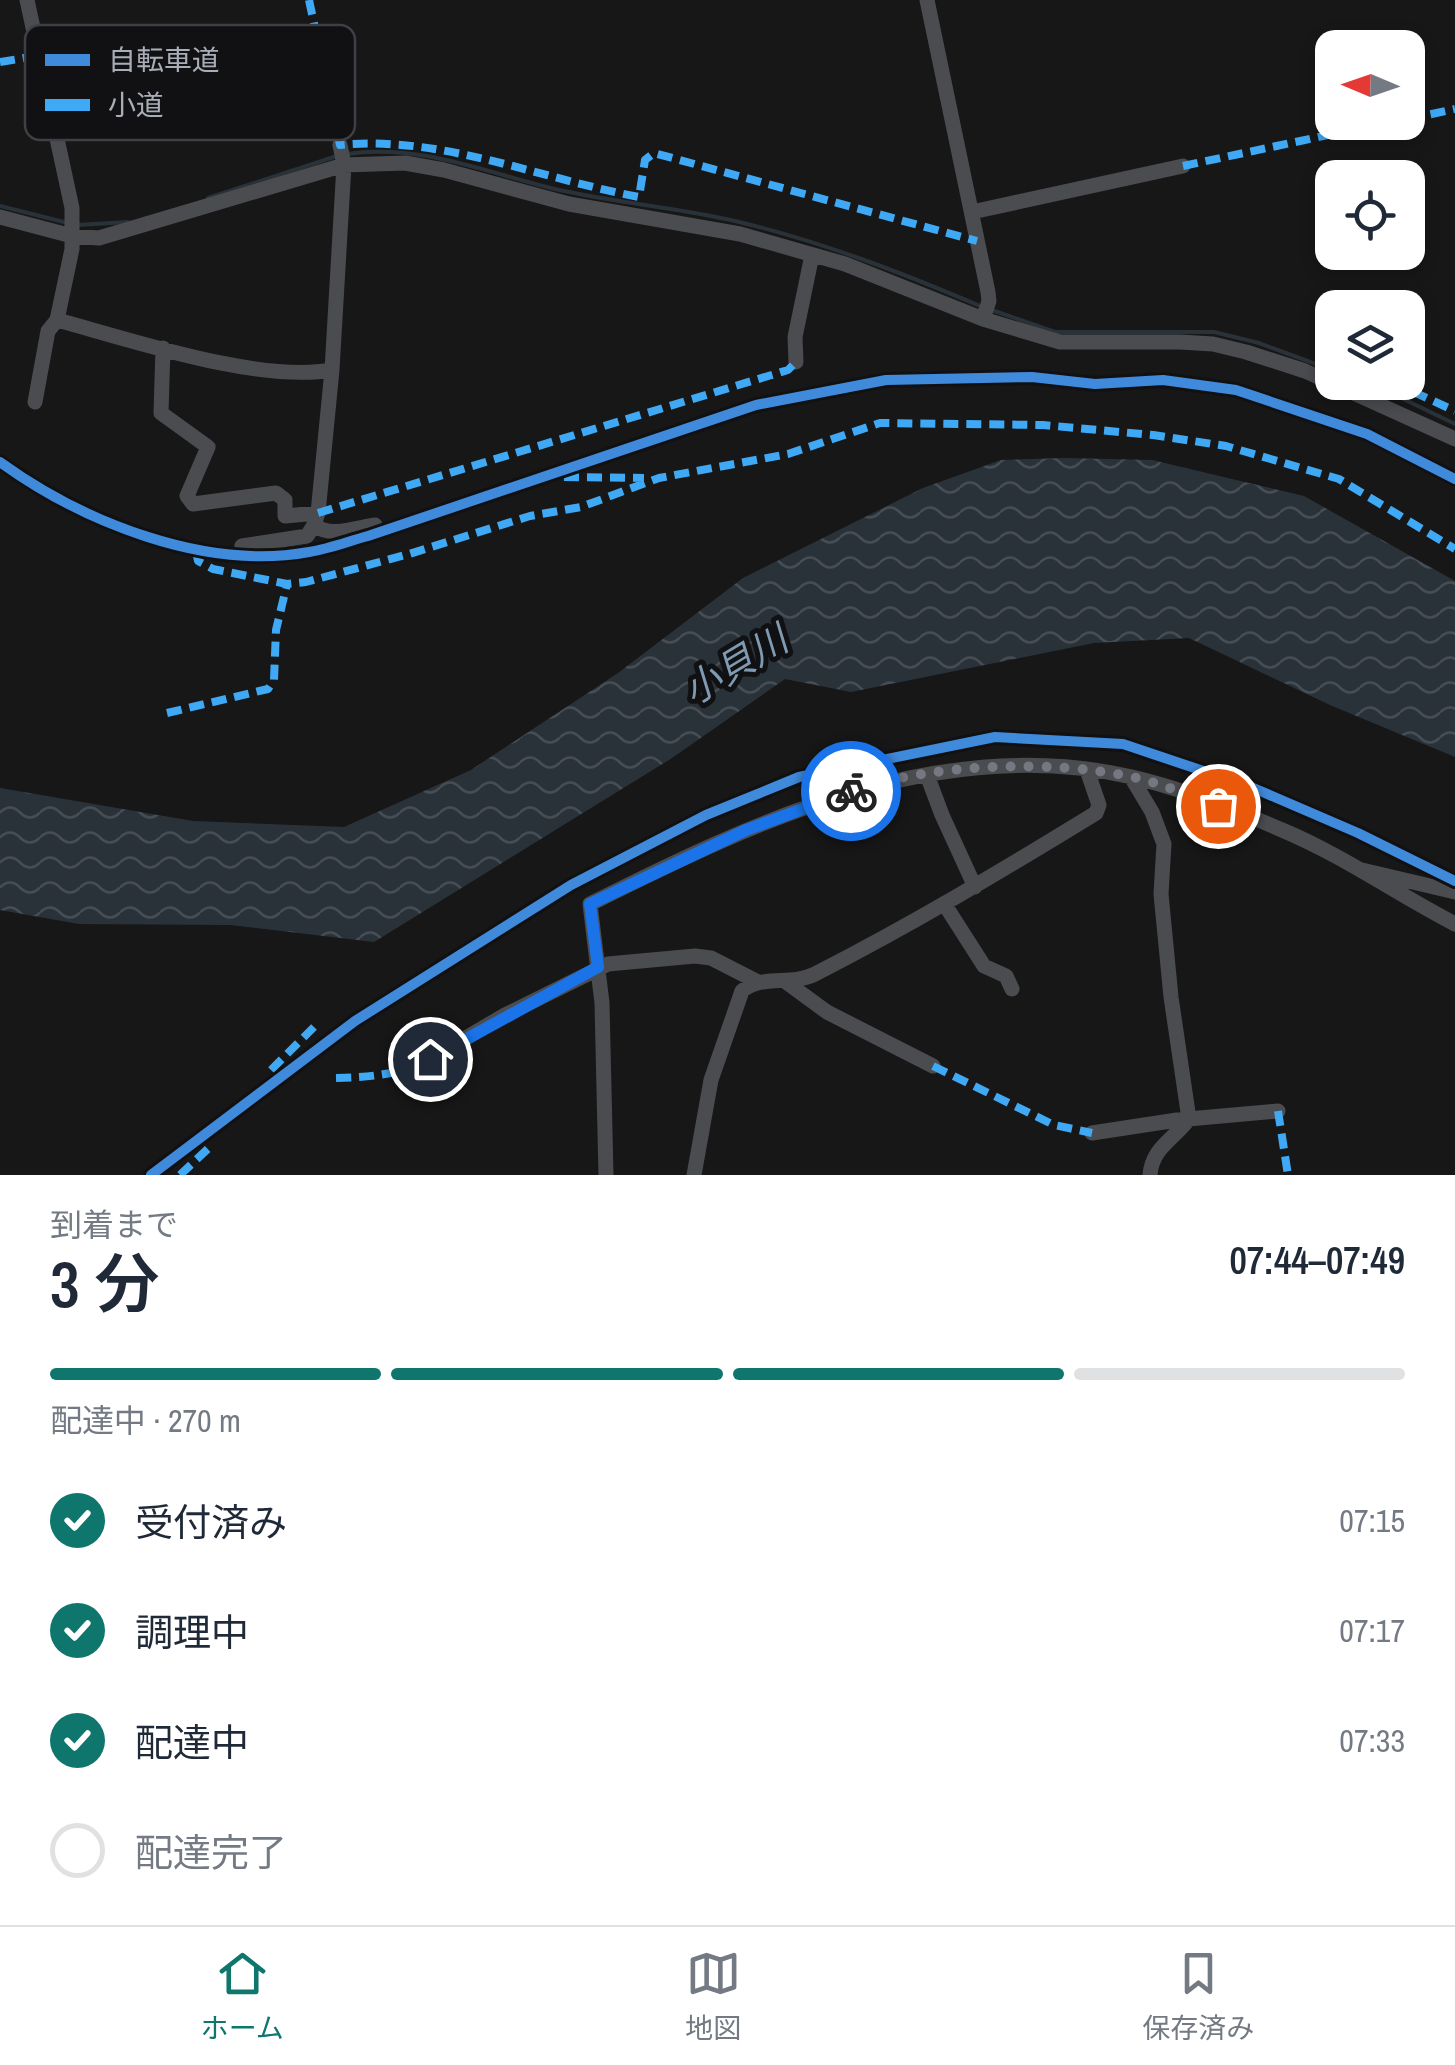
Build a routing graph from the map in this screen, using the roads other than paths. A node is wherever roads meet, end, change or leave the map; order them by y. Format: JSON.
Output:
{"nodes":[{"id":1,"x":27,"y":0,"type":"edge"},
{"id":2,"x":926,"y":0,"type":"edge"},
{"id":3,"x":32,"y":25,"type":"edge"},
{"id":4,"x":55,"y":140,"type":"edge"},
{"id":5,"x":342,"y":154,"type":"junction"},
{"id":6,"x":1184,"y":166,"type":"dead end"},
{"id":7,"x":972,"y":212,"type":"junction"},
{"id":8,"x":0,"y":217,"type":"edge"},
{"id":9,"x":72,"y":228,"type":"junction"},
{"id":10,"x":812,"y":254,"type":"junction"},
{"id":11,"x":983,"y":319,"type":"junction"},
{"id":12,"x":56,"y":320,"type":"junction"},
{"id":13,"x":163,"y":348,"type":"junction"},
{"id":14,"x":796,"y":362,"type":"dead end"},
{"id":15,"x":332,"y":370,"type":"junction"},
{"id":16,"x":34,"y":402,"type":"dead end"},
{"id":17,"x":1455,"y":439,"type":"edge"},
{"id":18,"x":0,"y":462,"type":"edge"},
{"id":19,"x":1455,"y":479,"type":"edge"},
{"id":20,"x":424,"y":517,"type":"junction"},
{"id":21,"x":316,"y":519,"type":"junction"},
{"id":22,"x":204,"y":552,"type":"junction"},
{"id":23,"x":1088,"y":770,"type":"junction"},
{"id":24,"x":928,"y":774,"type":"junction"},
{"id":25,"x":1132,"y":777,"type":"junction"},
{"id":26,"x":1358,"y":870,"type":"junction"},
{"id":27,"x":974,"y":887,"type":"junction"},
{"id":28,"x":1455,"y":892,"type":"edge"},
{"id":29,"x":945,"y":905,"type":"junction"},
{"id":30,"x":1455,"y":924,"type":"edge"},
{"id":31,"x":598,"y":967,"type":"junction"},
{"id":32,"x":758,"y":982,"type":"junction"},
{"id":33,"x":786,"y":982,"type":"junction"},
{"id":34,"x":1012,"y":989,"type":"dead end"},
{"id":35,"x":430,"y":1059,"type":"dead end"},
{"id":36,"x":932,"y":1066,"type":"dead end"},
{"id":37,"x":1278,"y":1111,"type":"dead end"},
{"id":38,"x":1189,"y":1120,"type":"junction"},
{"id":39,"x":1092,"y":1133,"type":"dead end"},
{"id":40,"x":606,"y":1175,"type":"edge"},
{"id":41,"x":694,"y":1175,"type":"edge"},
{"id":42,"x":1150,"y":1175,"type":"edge"}],
"edges":[{"from":1,"to":3,"type":"street"},
{"from":2,"to":7,"type":"street"},
{"from":4,"to":9,"type":"street"},
{"from":5,"to":9,"type":"street"},
{"from":5,"to":10,"type":"street"},
{"from":5,"to":15,"type":"street"},
{"from":6,"to":7,"type":"street"},
{"from":7,"to":11,"type":"street"},
{"from":8,"to":9,"type":"street"},
{"from":9,"to":12,"type":"street"},
{"from":10,"to":11,"type":"street"},
{"from":10,"to":14,"type":"street"},
{"from":11,"to":17,"type":"street"},
{"from":12,"to":13,"type":"street"},
{"from":12,"to":16,"type":"street"},
{"from":13,"to":15,"type":"street"},
{"from":13,"to":21,"type":"street"},
{"from":15,"to":21,"type":"street"},
{"from":18,"to":22,"type":"street"},
{"from":19,"to":20,"type":"street"},
{"from":20,"to":21,"type":"street"},
{"from":20,"to":22,"type":"street"},
{"from":21,"to":22,"type":"street"},
{"from":23,"to":24,"type":"street"},
{"from":23,"to":25,"type":"street"},
{"from":23,"to":27,"type":"street"},
{"from":24,"to":27,"type":"street"},
{"from":24,"to":31,"type":"street"},
{"from":25,"to":26,"type":"street"},
{"from":25,"to":38,"type":"street"},
{"from":26,"to":28,"type":"street"},
{"from":26,"to":30,"type":"street"},
{"from":27,"to":29,"type":"street"},
{"from":29,"to":33,"type":"street"},
{"from":29,"to":34,"type":"street"},
{"from":31,"to":32,"type":"street"},
{"from":31,"to":35,"type":"street"},
{"from":31,"to":40,"type":"street"},
{"from":32,"to":33,"type":"street"},
{"from":32,"to":41,"type":"street"},
{"from":33,"to":36,"type":"street"},
{"from":37,"to":38,"type":"street"},
{"from":38,"to":39,"type":"street"},
{"from":38,"to":42,"type":"street"}]}
